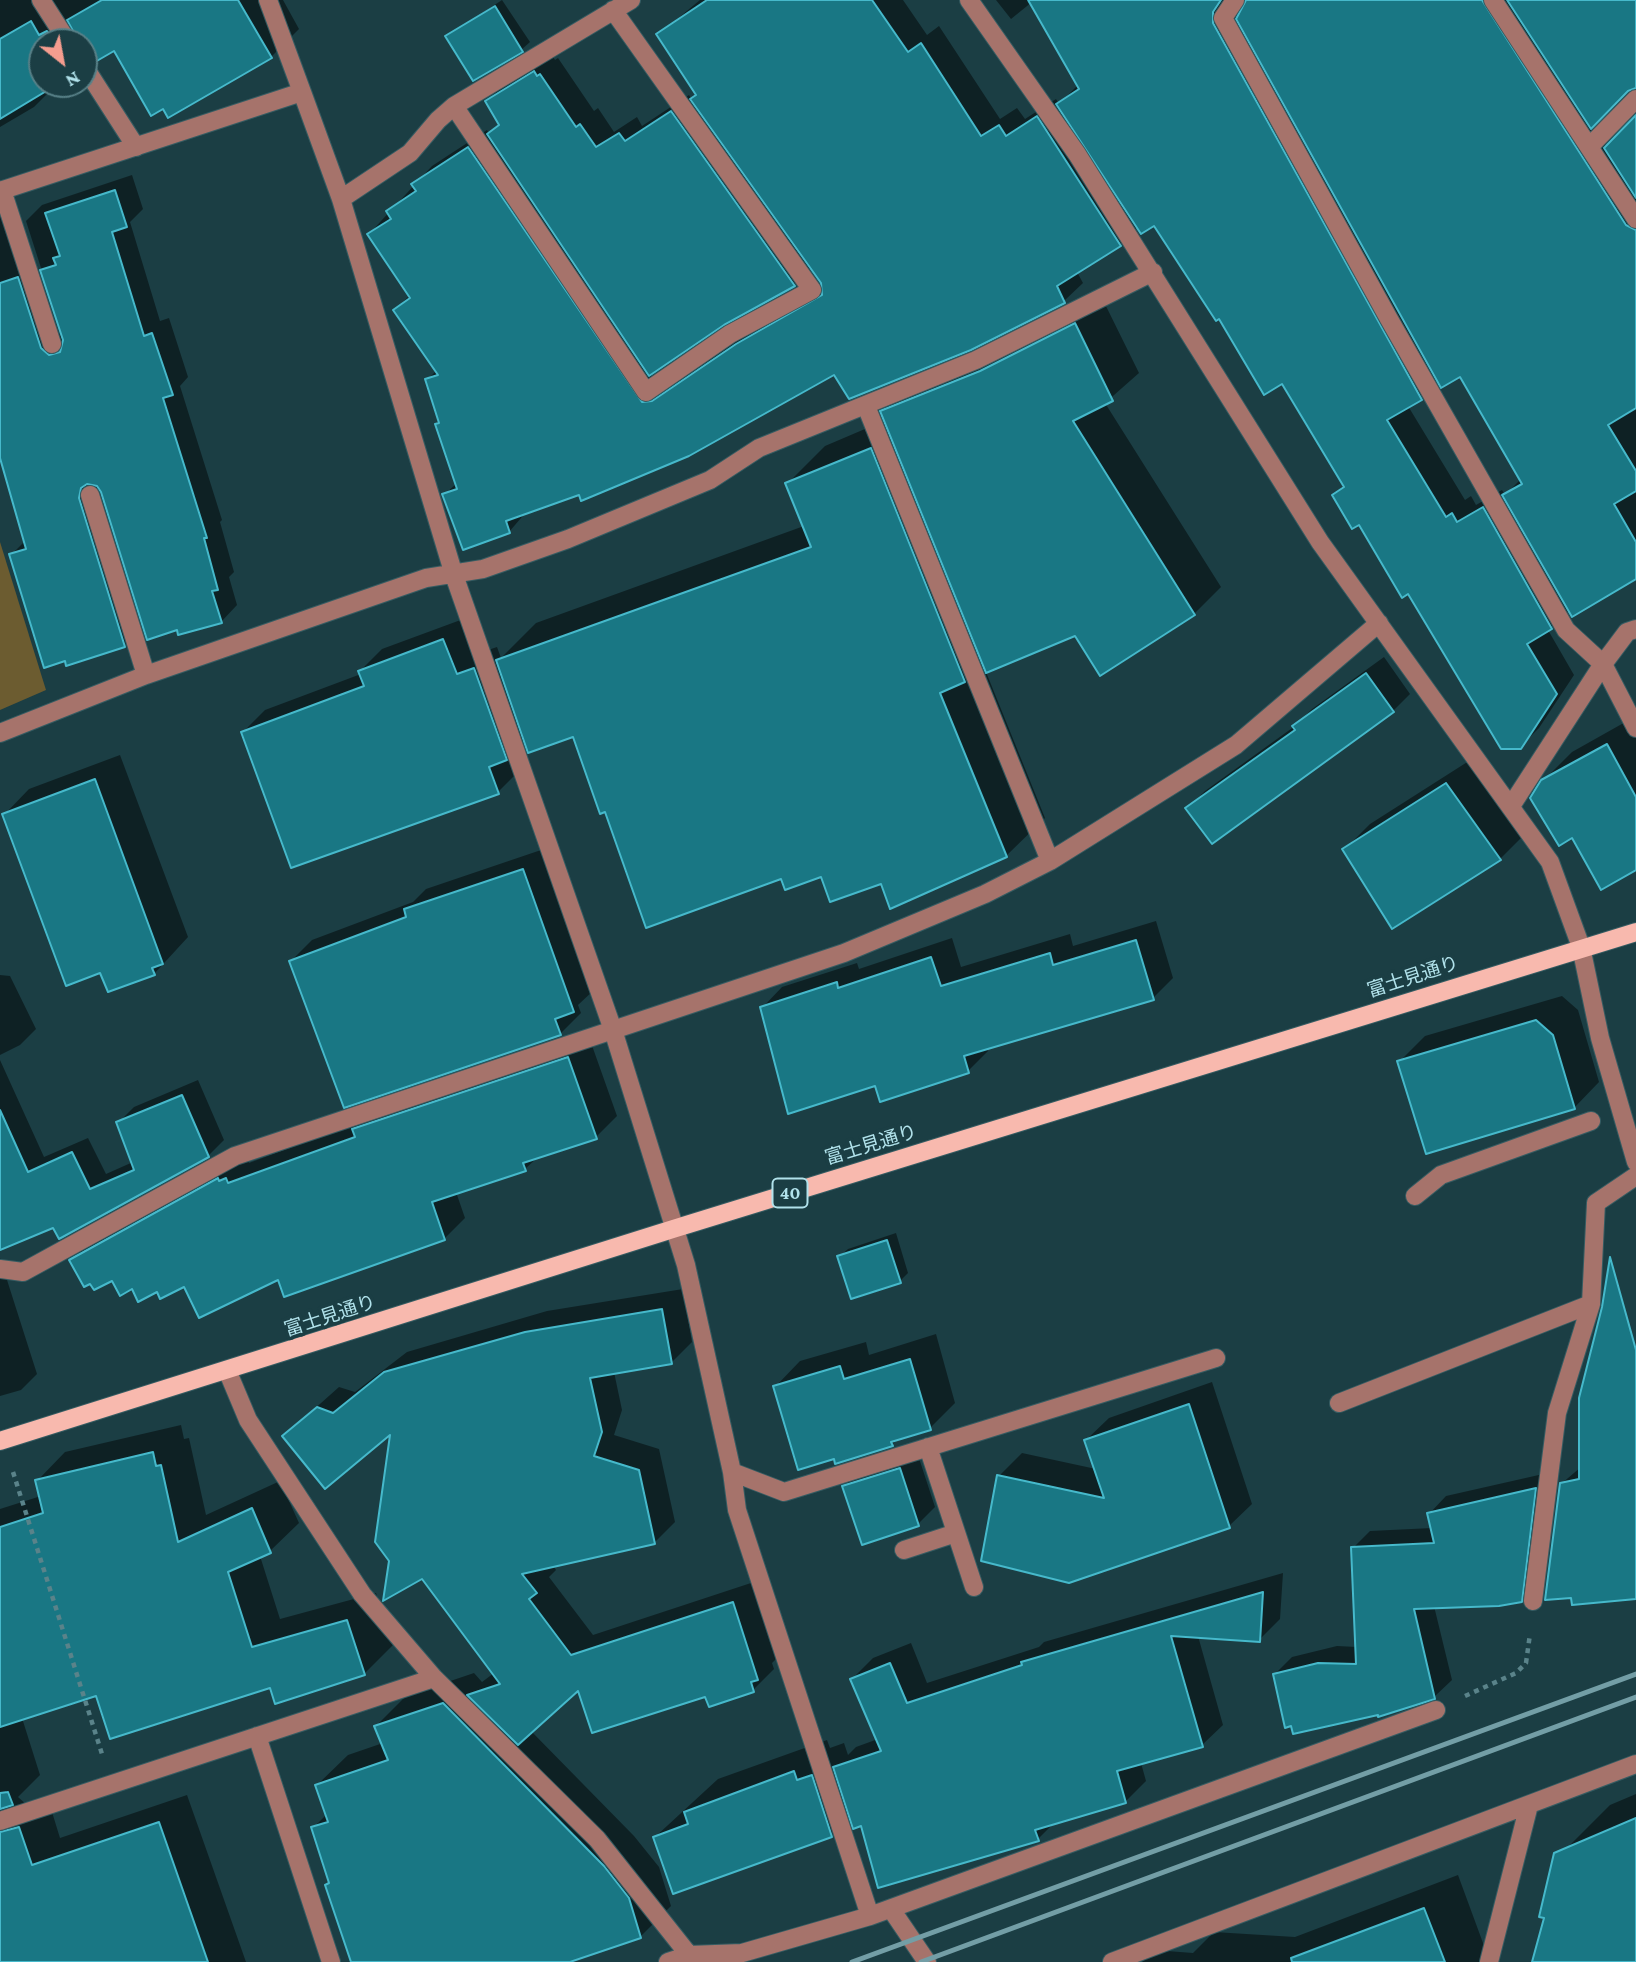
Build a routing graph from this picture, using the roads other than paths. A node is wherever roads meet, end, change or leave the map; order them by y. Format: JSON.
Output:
{"nodes":[{"id":1,"x":41,"y":0,"type":"edge"},
{"id":2,"x":268,"y":0,"type":"edge"},
{"id":3,"x":631,"y":0,"type":"edge"},
{"id":4,"x":969,"y":0,"type":"edge"},
{"id":5,"x":1235,"y":0,"type":"edge"},
{"id":6,"x":1493,"y":0,"type":"edge"},
{"id":7,"x":612,"y":10,"type":"junction"},
{"id":8,"x":59,"y":28,"type":"edge"},
{"id":9,"x":98,"y":88,"type":"edge"},
{"id":10,"x":302,"y":92,"type":"junction"},
{"id":11,"x":1636,"y":99,"type":"edge"},
{"id":12,"x":454,"y":107,"type":"junction"},
{"id":13,"x":136,"y":146,"type":"junction"},
{"id":14,"x":1589,"y":147,"type":"junction"},
{"id":15,"x":1,"y":191,"type":"edge"},
{"id":16,"x":341,"y":199,"type":"junction"},
{"id":17,"x":1636,"y":219,"type":"edge"},
{"id":18,"x":1153,"y":272,"type":"junction"},
{"id":19,"x":52,"y":344,"type":"dead end"},
{"id":20,"x":866,"y":406,"type":"junction"},
{"id":21,"x":90,"y":495,"type":"dead end"},
{"id":22,"x":454,"y":575,"type":"junction"},
{"id":23,"x":1378,"y":623,"type":"junction"},
{"id":24,"x":1636,"y":629,"type":"edge"},
{"id":25,"x":1603,"y":664,"type":"junction"},
{"id":26,"x":146,"y":675,"type":"junction"},
{"id":27,"x":1636,"y":728,"type":"edge"},
{"id":28,"x":0,"y":733,"type":"edge"},
{"id":29,"x":1511,"y":806,"type":"junction"},
{"id":30,"x":1049,"y":861,"type":"junction"},
{"id":31,"x":1636,"y":932,"type":"edge"},
{"id":32,"x":1581,"y":947,"type":"junction"},
{"id":33,"x":613,"y":1030,"type":"junction"},
{"id":34,"x":1628,"y":1102,"type":"edge"},
{"id":35,"x":1591,"y":1121,"type":"dead end"},
{"id":36,"x":1636,"y":1162,"type":"edge"},
{"id":37,"x":1636,"y":1176,"type":"edge"},
{"id":38,"x":1415,"y":1196,"type":"dead end"},
{"id":39,"x":673,"y":1228,"type":"junction"},
{"id":40,"x":0,"y":1269,"type":"edge"},
{"id":41,"x":1591,"y":1304,"type":"junction"},
{"id":42,"x":1216,"y":1358,"type":"dead end"},
{"id":43,"x":227,"y":1370,"type":"junction"},
{"id":44,"x":1339,"y":1404,"type":"dead end"},
{"id":45,"x":0,"y":1441,"type":"edge"},
{"id":46,"x":928,"y":1447,"type":"junction"},
{"id":47,"x":732,"y":1472,"type":"junction"},
{"id":48,"x":956,"y":1533,"type":"junction"},
{"id":49,"x":904,"y":1550,"type":"dead end"},
{"id":50,"x":974,"y":1587,"type":"dead end"},
{"id":51,"x":1533,"y":1601,"type":"road end"},
{"id":52,"x":434,"y":1678,"type":"junction"},
{"id":53,"x":1436,"y":1710,"type":"road end"},
{"id":54,"x":257,"y":1736,"type":"junction"},
{"id":55,"x":1636,"y":1764,"type":"edge"},
{"id":56,"x":1529,"y":1805,"type":"junction"},
{"id":57,"x":0,"y":1821,"type":"edge"},
{"id":58,"x":891,"y":1909,"type":"junction"},
{"id":59,"x":870,"y":1916,"type":"junction"},
{"id":60,"x":689,"y":1955,"type":"junction"},
{"id":61,"x":331,"y":1962,"type":"edge"},
{"id":62,"x":668,"y":1962,"type":"edge"},
{"id":63,"x":927,"y":1962,"type":"edge"},
{"id":64,"x":1112,"y":1962,"type":"edge"},
{"id":65,"x":1489,"y":1962,"type":"edge"}],
"edges":[{"from":1,"to":8,"type":"street"},
{"from":2,"to":10,"type":"street"},
{"from":3,"to":7,"type":"street"},
{"from":4,"to":18,"type":"street"},
{"from":5,"to":25,"type":"street"},
{"from":6,"to":14,"type":"street"},
{"from":7,"to":12,"type":"street"},
{"from":7,"to":12,"type":"street"},
{"from":9,"to":13,"type":"street"},
{"from":10,"to":13,"type":"street"},
{"from":10,"to":16,"type":"street"},
{"from":11,"to":14,"type":"street"},
{"from":12,"to":16,"type":"street"},
{"from":13,"to":15,"type":"street"},
{"from":14,"to":17,"type":"street"},
{"from":15,"to":19,"type":"street"},
{"from":16,"to":22,"type":"street"},
{"from":18,"to":20,"type":"street"},
{"from":18,"to":23,"type":"street"},
{"from":20,"to":22,"type":"street"},
{"from":20,"to":30,"type":"street"},
{"from":21,"to":26,"type":"street"},
{"from":22,"to":26,"type":"street"},
{"from":22,"to":33,"type":"street"},
{"from":23,"to":29,"type":"street"},
{"from":23,"to":30,"type":"street"},
{"from":24,"to":25,"type":"street"},
{"from":25,"to":27,"type":"street"},
{"from":25,"to":29,"type":"street"},
{"from":26,"to":28,"type":"street"},
{"from":29,"to":32,"type":"street"},
{"from":30,"to":33,"type":"street"},
{"from":31,"to":32,"type":"main road","name":"富士見通り","number":"40"},
{"from":32,"to":34,"type":"street"},
{"from":32,"to":39,"type":"main road","name":"富士見通り","number":"40"},
{"from":33,"to":39,"type":"street"},
{"from":33,"to":40,"type":"street"},
{"from":34,"to":36,"type":"street"},
{"from":35,"to":38,"type":"street"},
{"from":37,"to":41,"type":"street"},
{"from":39,"to":43,"type":"main road","name":"富士見通り","number":"40"},
{"from":39,"to":47,"type":"street"},
{"from":41,"to":44,"type":"street"},
{"from":41,"to":51,"type":"street"},
{"from":42,"to":46,"type":"street"},
{"from":43,"to":45,"type":"main road","name":"富士見通り","number":"40"},
{"from":43,"to":52,"type":"street"},
{"from":46,"to":47,"type":"street"},
{"from":46,"to":48,"type":"street"},
{"from":47,"to":59,"type":"street"},
{"from":48,"to":49,"type":"street"},
{"from":48,"to":50,"type":"street"},
{"from":52,"to":54,"type":"street"},
{"from":52,"to":60,"type":"street"},
{"from":53,"to":58,"type":"street"},
{"from":54,"to":57,"type":"street"},
{"from":54,"to":61,"type":"street"},
{"from":55,"to":56,"type":"street"},
{"from":56,"to":64,"type":"street"},
{"from":56,"to":65,"type":"street"},
{"from":58,"to":59,"type":"street"},
{"from":58,"to":63,"type":"street"},
{"from":59,"to":60,"type":"street"},
{"from":60,"to":62,"type":"street"}]}
